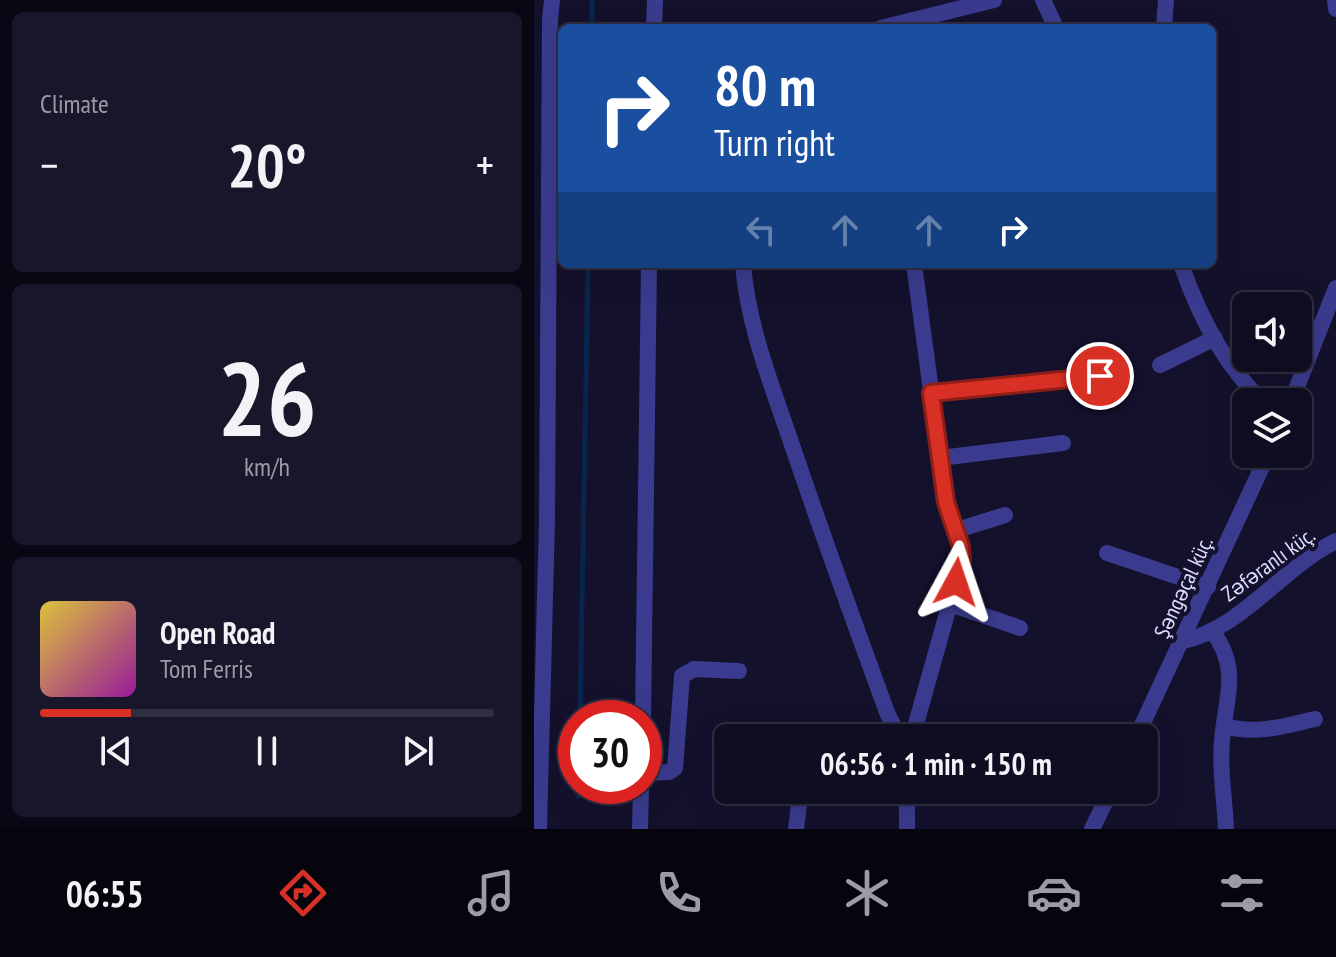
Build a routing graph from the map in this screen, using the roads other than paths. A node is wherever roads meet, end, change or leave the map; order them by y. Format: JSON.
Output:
{"nodes":[{"id":1,"x":552,"y":0,"type":"edge"},
{"id":2,"x":655,"y":0,"type":"edge"},
{"id":3,"x":994,"y":0,"type":"edge"},
{"id":4,"x":1043,"y":0,"type":"edge"},
{"id":5,"x":1166,"y":0,"type":"edge"},
{"id":6,"x":1335,"y":0,"type":"edge"},
{"id":7,"x":1336,"y":9,"type":"edge"},
{"id":8,"x":542,"y":21,"type":"edge"},
{"id":9,"x":654,"y":24,"type":"edge"},
{"id":10,"x":897,"y":24,"type":"edge"},
{"id":11,"x":1054,"y":24,"type":"edge"},
{"id":12,"x":1164,"y":24,"type":"edge"},
{"id":13,"x":649,"y":268,"type":"edge"},
{"id":14,"x":743,"y":268,"type":"edge"},
{"id":15,"x":915,"y":268,"type":"edge"},
{"id":16,"x":1183,"y":268,"type":"edge"},
{"id":17,"x":1336,"y":288,"type":"edge"},
{"id":18,"x":1215,"y":338,"type":"junction"},
{"id":19,"x":1160,"y":365,"type":"dead end"},
{"id":20,"x":1100,"y":376,"type":"dead end"},
{"id":21,"x":1250,"y":388,"type":"edge"},
{"id":22,"x":1297,"y":388,"type":"edge"},
{"id":23,"x":931,"y":393,"type":"junction"},
{"id":24,"x":1063,"y":443,"type":"dead end"},
{"id":25,"x":940,"y":458,"type":"junction"},
{"id":26,"x":1262,"y":468,"type":"edge"},
{"id":27,"x":1005,"y":515,"type":"dead end"},
{"id":28,"x":540,"y":521,"type":"edge"},
{"id":29,"x":954,"y":531,"type":"junction"},
{"id":30,"x":1334,"y":547,"type":"edge"},
{"id":31,"x":1107,"y":553,"type":"dead end"},
{"id":32,"x":1208,"y":587,"type":"junction"},
{"id":33,"x":950,"y":604,"type":"junction"},
{"id":34,"x":1020,"y":628,"type":"dead end"},
{"id":35,"x":1213,"y":632,"type":"junction"},
{"id":36,"x":1183,"y":641,"type":"junction"},
{"id":37,"x":739,"y":671,"type":"dead end"},
{"id":38,"x":643,"y":700,"type":"edge"},
{"id":39,"x":1315,"y":719,"type":"dead end"},
{"id":40,"x":893,"y":724,"type":"edge"},
{"id":41,"x":916,"y":724,"type":"edge"},
{"id":42,"x":1143,"y":724,"type":"edge"},
{"id":43,"x":1224,"y":726,"type":"junction"},
{"id":44,"x":662,"y":772,"type":"edge"},
{"id":45,"x":641,"y":804,"type":"edge"},
{"id":46,"x":799,"y":804,"type":"dead end"},
{"id":47,"x":907,"y":804,"type":"edge"},
{"id":48,"x":1104,"y":804,"type":"edge"},
{"id":49,"x":539,"y":829,"type":"edge"},
{"id":50,"x":640,"y":829,"type":"edge"},
{"id":51,"x":796,"y":829,"type":"edge"},
{"id":52,"x":907,"y":829,"type":"edge"},
{"id":53,"x":1092,"y":829,"type":"edge"},
{"id":54,"x":1226,"y":829,"type":"edge"}],
"edges":[{"from":1,"to":8,"type":"street"},
{"from":2,"to":9,"type":"street"},
{"from":3,"to":10,"type":"street"},
{"from":4,"to":11,"type":"street"},
{"from":5,"to":12,"type":"street"},
{"from":6,"to":7,"type":"street"},
{"from":8,"to":28,"type":"street"},
{"from":13,"to":38,"type":"street"},
{"from":14,"to":40,"type":"street"},
{"from":15,"to":23,"type":"street"},
{"from":16,"to":18,"type":"street"},
{"from":17,"to":22,"type":"street"},
{"from":18,"to":19,"type":"street"},
{"from":18,"to":21,"type":"street"},
{"from":20,"to":23,"type":"street"},
{"from":23,"to":25,"type":"street"},
{"from":24,"to":25,"type":"street"},
{"from":25,"to":29,"type":"street"},
{"from":26,"to":32,"type":"street","name":"Şəngəçal küç."},
{"from":27,"to":29,"type":"street"},
{"from":28,"to":49,"type":"street"},
{"from":29,"to":33,"type":"street"},
{"from":30,"to":35,"type":"street","name":"Zəfəranlı küç."},
{"from":31,"to":32,"type":"street"},
{"from":32,"to":36,"type":"street","name":"Şəngəçal küç."},
{"from":33,"to":34,"type":"street"},
{"from":33,"to":41,"type":"street"},
{"from":35,"to":36,"type":"street","name":"Zəfəranlı küç."},
{"from":35,"to":43,"type":"street"},
{"from":36,"to":42,"type":"street","name":"Şəngəçal küç."},
{"from":37,"to":44,"type":"street"},
{"from":39,"to":43,"type":"street"},
{"from":43,"to":54,"type":"street"},
{"from":45,"to":50,"type":"street"},
{"from":46,"to":51,"type":"street"},
{"from":47,"to":52,"type":"street"},
{"from":48,"to":53,"type":"street"}]}
